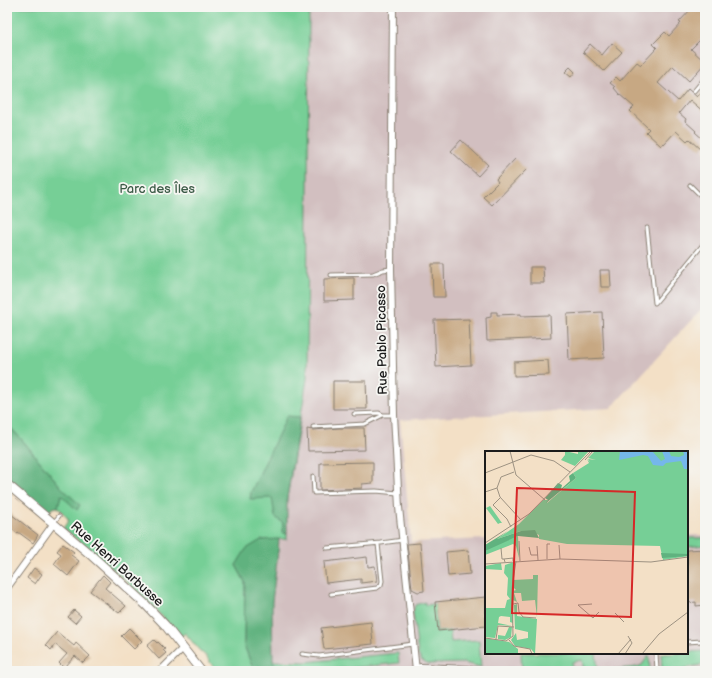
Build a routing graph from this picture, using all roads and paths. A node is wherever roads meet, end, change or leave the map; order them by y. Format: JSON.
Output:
{"nodes":[{"id":1,"x":393,"y":7,"type":"edge"},
{"id":2,"x":705,"y":78,"type":"edge"},
{"id":3,"x":694,"y":91,"type":"dead end"},
{"id":4,"x":690,"y":185,"type":"dead end"},
{"id":5,"x":705,"y":200,"type":"edge"},
{"id":6,"x":647,"y":228,"type":"dead end"},
{"id":7,"x":705,"y":242,"type":"edge"},
{"id":8,"x":391,"y":270,"type":"junction"},
{"id":9,"x":331,"y":275,"type":"dead end"},
{"id":10,"x":354,"y":414,"type":"dead end"},
{"id":11,"x":383,"y":415,"type":"junction"},
{"id":12,"x":394,"y":415,"type":"junction"},
{"id":13,"x":313,"y":426,"type":"dead end"},
{"id":14,"x":313,"y":476,"type":"dead end"},
{"id":15,"x":7,"y":484,"type":"edge"},
{"id":16,"x":398,"y":493,"type":"junction"},
{"id":17,"x":59,"y":516,"type":"dead end"},
{"id":18,"x":54,"y":523,"type":"junction"},
{"id":19,"x":402,"y":540,"type":"junction"},
{"id":20,"x":378,"y":544,"type":"junction"},
{"id":21,"x":327,"y":548,"type":"dead end"},
{"id":22,"x":7,"y":588,"type":"edge"},
{"id":23,"x":331,"y":594,"type":"dead end"},
{"id":24,"x":705,"y":638,"type":"edge"},
{"id":25,"x":688,"y":642,"type":"edge"},
{"id":26,"x":413,"y":644,"type":"junction"},
{"id":27,"x":183,"y":648,"type":"junction"},
{"id":28,"x":302,"y":654,"type":"dead end"},
{"id":29,"x":656,"y":654,"type":"edge"},
{"id":30,"x":705,"y":669,"type":"edge"},
{"id":31,"x":416,"y":670,"type":"edge"},
{"id":32,"x":160,"y":671,"type":"edge"},
{"id":33,"x":201,"y":671,"type":"edge"},
{"id":34,"x":476,"y":671,"type":"edge"},
{"id":35,"x":657,"y":671,"type":"edge"},
{"id":36,"x":696,"y":671,"type":"edge"}],
"edges":[{"from":1,"to":8,"type":"street","name":"Rue Pablo Picasso"},
{"from":2,"to":3,"type":"lane"},
{"from":4,"to":5,"type":"lane"},
{"from":6,"to":7,"type":"lane"},
{"from":8,"to":9,"type":"lane"},
{"from":8,"to":12,"type":"street","name":"Rue Pablo Picasso"},
{"from":10,"to":11,"type":"lane"},
{"from":11,"to":12,"type":"lane"},
{"from":11,"to":13,"type":"lane"},
{"from":12,"to":16,"type":"street","name":"Rue Pablo Picasso"},
{"from":14,"to":16,"type":"lane"},
{"from":15,"to":18,"type":"street","name":"Rue Henri Barbusse"},
{"from":16,"to":19,"type":"street","name":"Rue Pablo Picasso"},
{"from":17,"to":18,"type":"lane"},
{"from":18,"to":22,"type":"street"},
{"from":18,"to":27,"type":"street","name":"Rue Henri Barbusse"},
{"from":19,"to":20,"type":"lane"},
{"from":19,"to":26,"type":"street","name":"Rue Pablo Picasso"},
{"from":20,"to":21,"type":"lane"},
{"from":20,"to":23,"type":"lane"},
{"from":24,"to":25,"type":"lane"},
{"from":26,"to":28,"type":"lane"},
{"from":26,"to":31,"type":"street","name":"Rue Pablo Picasso"},
{"from":27,"to":32,"type":"street"},
{"from":27,"to":33,"type":"street","name":"Rue Henri Barbusse"},
{"from":29,"to":35,"type":"lane"},
{"from":30,"to":36,"type":"street"},
{"from":31,"to":34,"type":"street"}]}
